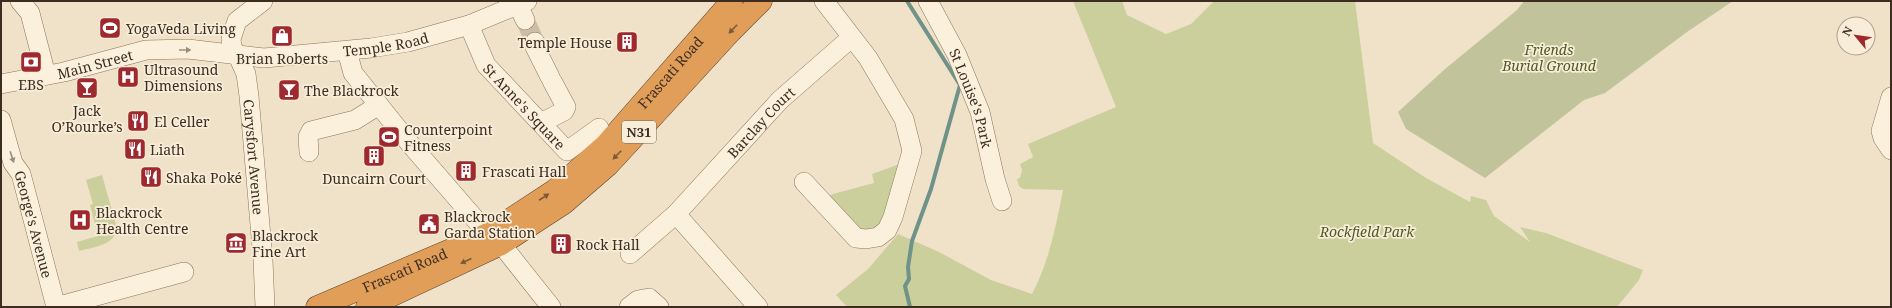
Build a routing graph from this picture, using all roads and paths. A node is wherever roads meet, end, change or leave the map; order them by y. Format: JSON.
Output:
{"nodes":[{"id":1,"x":20,"y":1,"type":"edge"},
{"id":2,"x":263,"y":1,"type":"edge"},
{"id":3,"x":732,"y":1,"type":"edge"},
{"id":4,"x":761,"y":1,"type":"edge"},
{"id":5,"x":824,"y":1,"type":"edge"},
{"id":6,"x":928,"y":1,"type":"edge"},
{"id":7,"x":523,"y":9,"type":"edge"},
{"id":8,"x":469,"y":25,"type":"junction"},
{"id":9,"x":851,"y":38,"type":"junction"},
{"id":10,"x":535,"y":42,"type":"tunnel mouth"},
{"id":11,"x":347,"y":50,"type":"junction"},
{"id":12,"x":238,"y":56,"type":"junction"},
{"id":13,"x":46,"y":75,"type":"junction"},
{"id":14,"x":1,"y":84,"type":"edge"},
{"id":15,"x":1891,"y":97,"type":"edge"},
{"id":16,"x":379,"y":105,"type":"junction"},
{"id":17,"x":1,"y":120,"type":"edge"},
{"id":18,"x":541,"y":123,"type":"junction"},
{"id":19,"x":599,"y":128,"type":"dead end"},
{"id":20,"x":1891,"y":150,"type":"edge"},
{"id":21,"x":309,"y":152,"type":"dead end"},
{"id":22,"x":804,"y":182,"type":"dead end"},
{"id":23,"x":1002,"y":201,"type":"dead end"},
{"id":24,"x":676,"y":214,"type":"junction"},
{"id":25,"x":494,"y":239,"type":"junction"},
{"id":26,"x":630,"y":254,"type":"dead end"},
{"id":27,"x":184,"y":272,"type":"dead end"},
{"id":28,"x":56,"y":307,"type":"edge"},
{"id":29,"x":266,"y":307,"type":"edge"},
{"id":30,"x":317,"y":307,"type":"edge"},
{"id":31,"x":367,"y":307,"type":"edge"},
{"id":32,"x":551,"y":307,"type":"edge"},
{"id":33,"x":629,"y":307,"type":"edge"},
{"id":34,"x":659,"y":307,"type":"edge"},
{"id":35,"x":758,"y":307,"type":"edge"}],
"edges":[{"from":1,"to":13,"type":"street"},
{"from":2,"to":12,"type":"street"},
{"from":25,"to":3,"type":"highway","name":"Frascati Road","number":"N31","one_way":true},
{"from":4,"to":25,"type":"highway","name":"Frascati Road","number":"N31","one_way":true},
{"from":5,"to":9,"type":"street"},
{"from":6,"to":23,"type":"street","name":"St Louise's Park"},
{"from":7,"to":8,"type":"street","name":"Temple Road"},
{"from":8,"to":11,"type":"street","name":"Temple Road"},
{"from":8,"to":18,"type":"street","name":"St Anne's Square"},
{"from":9,"to":22,"type":"street"},
{"from":9,"to":24,"type":"street","name":"Barclay Court"},
{"from":10,"to":18,"type":"street"},
{"from":11,"to":12,"type":"street","name":"Temple Road"},
{"from":11,"to":16,"type":"street"},
{"from":13,"to":12,"type":"street","name":"Main Street","one_way":true},
{"from":12,"to":29,"type":"street","name":"Carysfort Avenue"},
{"from":13,"to":14,"type":"street","name":"Main Street"},
{"from":15,"to":20,"type":"street"},
{"from":16,"to":21,"type":"street"},
{"from":16,"to":25,"type":"street"},
{"from":17,"to":28,"type":"street","name":"George's Avenue","one_way":true},
{"from":18,"to":19,"type":"street","name":"St Anne's Square"},
{"from":24,"to":26,"type":"street","name":"Barclay Court"},
{"from":24,"to":35,"type":"street"},
{"from":25,"to":30,"type":"highway","name":"Frascati Road","number":"N31"},
{"from":25,"to":31,"type":"highway","name":"Frascati Road","number":"N31","one_way":true},
{"from":25,"to":32,"type":"street"},
{"from":27,"to":28,"type":"street"},
{"from":33,"to":34,"type":"street"}]}
